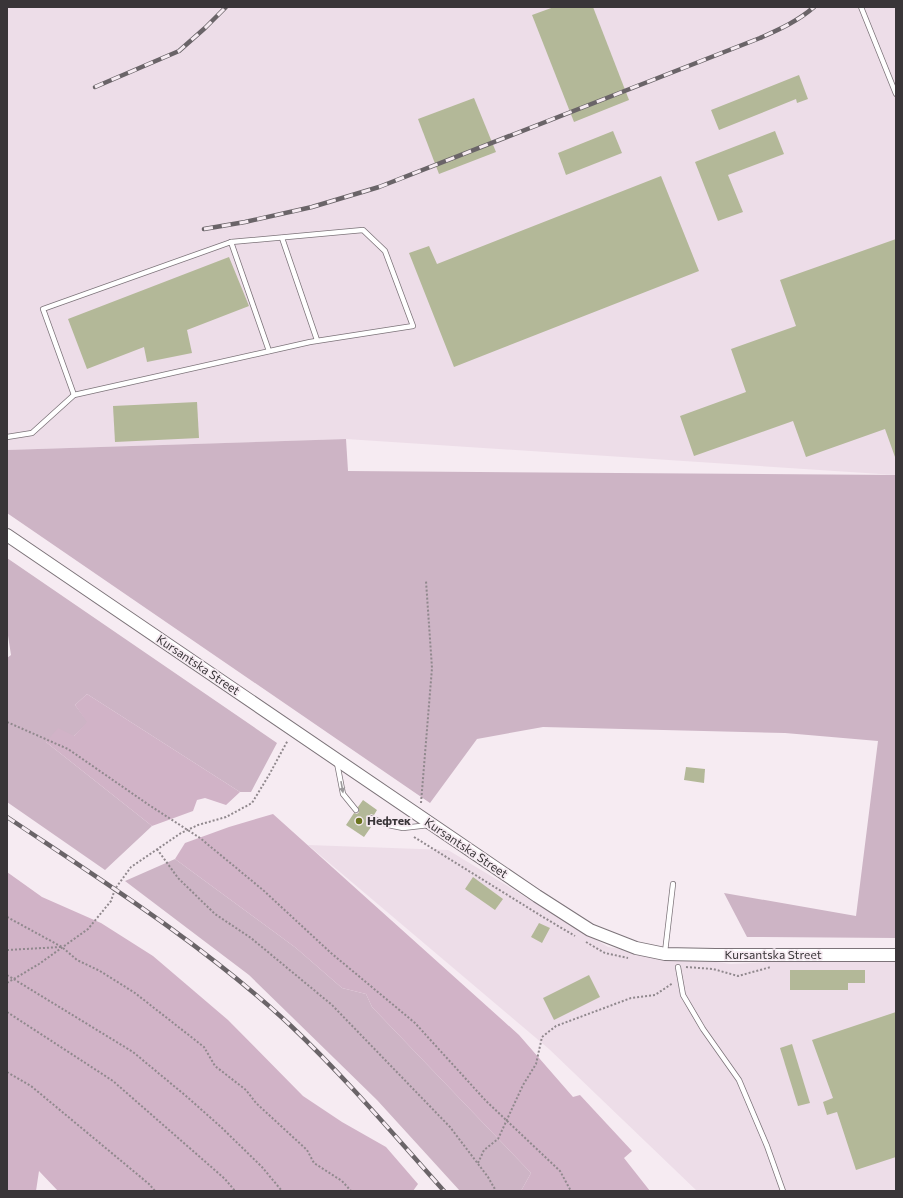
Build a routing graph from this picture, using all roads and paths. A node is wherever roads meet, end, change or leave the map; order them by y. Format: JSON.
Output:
{"nodes":[{"id":1,"x":861,"y":7,"type":"edge"},
{"id":2,"x":896,"y":94,"type":"edge"},
{"id":3,"x":282,"y":238,"type":"junction"},
{"id":4,"x":231,"y":242,"type":"junction"},
{"id":5,"x":317,"y":340,"type":"junction"},
{"id":6,"x":269,"y":351,"type":"junction"},
{"id":7,"x":74,"y":395,"type":"junction"},
{"id":8,"x":7,"y":437,"type":"edge"},
{"id":9,"x":7,"y":535,"type":"edge"},
{"id":10,"x":426,"y":581,"type":"dead end"},
{"id":11,"x":7,"y":722,"type":"edge"},
{"id":12,"x":293,"y":730,"type":"junction"},
{"id":13,"x":337,"y":760,"type":"junction"},
{"id":14,"x":356,"y":810,"type":"dead end"},
{"id":15,"x":420,"y":816,"type":"junction"},
{"id":16,"x":372,"y":818,"type":"dead end"},
{"id":17,"x":432,"y":825,"type":"junction"},
{"id":18,"x":188,"y":830,"type":"junction"},
{"id":19,"x":414,"y":837,"type":"dead end"},
{"id":20,"x":157,"y":849,"type":"junction"},
{"id":21,"x":674,"y":884,"type":"dead end"},
{"id":22,"x":7,"y":917,"type":"edge"},
{"id":23,"x":578,"y":937,"type":"dead end"},
{"id":24,"x":585,"y":941,"type":"dead end"},
{"id":25,"x":62,"y":947,"type":"junction"},
{"id":26,"x":7,"y":950,"type":"edge"},
{"id":27,"x":664,"y":954,"type":"junction"},
{"id":28,"x":896,"y":955,"type":"edge"},
{"id":29,"x":628,"y":958,"type":"dead end"},
{"id":30,"x":678,"y":967,"type":"joint"},
{"id":31,"x":773,"y":967,"type":"dead end"},
{"id":32,"x":7,"y":975,"type":"edge"},
{"id":33,"x":680,"y":978,"type":"junction"},
{"id":34,"x":14,"y":979,"type":"junction"},
{"id":35,"x":7,"y":983,"type":"edge"},
{"id":36,"x":7,"y":1012,"type":"edge"},
{"id":37,"x":7,"y":1072,"type":"edge"},
{"id":38,"x":506,"y":1120,"type":"junction"},
{"id":39,"x":478,"y":1163,"type":"junction"},
{"id":40,"x":155,"y":1191,"type":"edge"},
{"id":41,"x":235,"y":1191,"type":"edge"},
{"id":42,"x":282,"y":1191,"type":"edge"},
{"id":43,"x":351,"y":1191,"type":"edge"},
{"id":44,"x":496,"y":1191,"type":"edge"},
{"id":45,"x":571,"y":1191,"type":"edge"},
{"id":46,"x":783,"y":1191,"type":"edge"}],
"edges":[{"from":1,"to":2,"type":"lane"},
{"from":3,"to":4,"type":"lane"},
{"from":3,"to":5,"type":"lane"},
{"from":3,"to":5,"type":"lane"},
{"from":4,"to":6,"type":"lane"},
{"from":4,"to":7,"type":"lane"},
{"from":5,"to":6,"type":"lane"},
{"from":6,"to":7,"type":"lane"},
{"from":7,"to":8,"type":"lane"},
{"from":9,"to":12,"type":"street","name":"Kursantska Street"},
{"from":10,"to":15,"type":"path"},
{"from":11,"to":18,"type":"path"},
{"from":12,"to":13,"type":"street","name":"Kursantska Street"},
{"from":12,"to":18,"type":"path"},
{"from":13,"to":14,"type":"lane","one_way":true},
{"from":13,"to":15,"type":"street","name":"Kursantska Street"},
{"from":15,"to":17,"type":"street","name":"Kursantska Street"},
{"from":16,"to":17,"type":"lane"},
{"from":17,"to":27,"type":"street","name":"Kursantska Street"},
{"from":18,"to":20,"type":"path"},
{"from":18,"to":38,"type":"path"},
{"from":19,"to":23,"type":"path"},
{"from":20,"to":25,"type":"path"},
{"from":20,"to":39,"type":"path"},
{"from":21,"to":27,"type":"lane"},
{"from":22,"to":25,"type":"path"},
{"from":24,"to":29,"type":"path"},
{"from":25,"to":26,"type":"path"},
{"from":25,"to":34,"type":"path"},
{"from":25,"to":43,"type":"path"},
{"from":27,"to":28,"type":"street","name":"Kursantska Street"},
{"from":30,"to":31,"type":"path"},
{"from":30,"to":33,"type":"lane"},
{"from":32,"to":34,"type":"path"},
{"from":33,"to":38,"type":"path"},
{"from":33,"to":46,"type":"lane"},
{"from":34,"to":35,"type":"path"},
{"from":34,"to":42,"type":"path"},
{"from":36,"to":41,"type":"path"},
{"from":37,"to":40,"type":"path"},
{"from":38,"to":39,"type":"path"},
{"from":38,"to":45,"type":"path"},
{"from":39,"to":44,"type":"path"}]}
